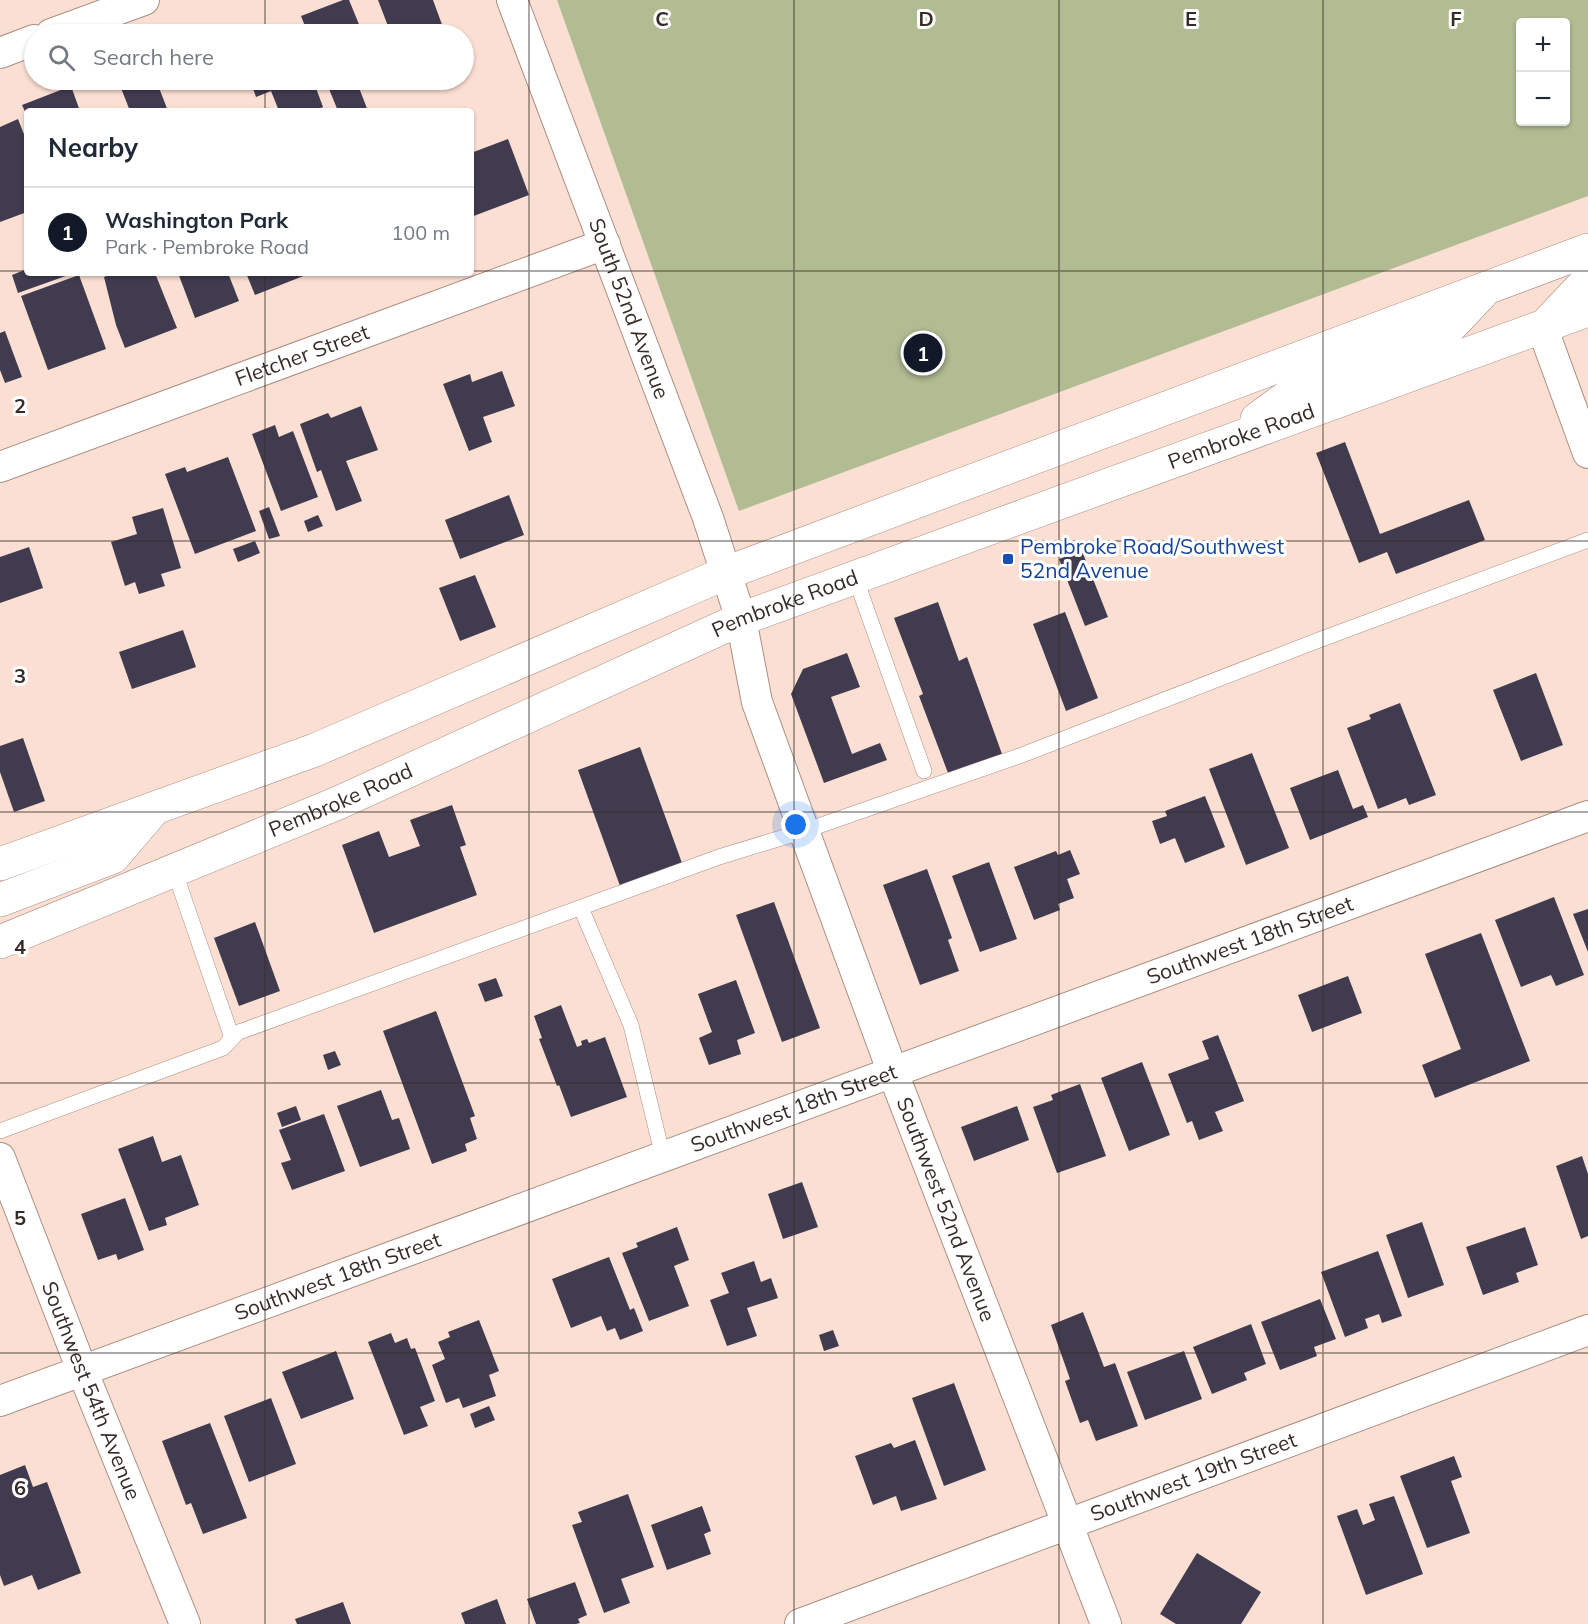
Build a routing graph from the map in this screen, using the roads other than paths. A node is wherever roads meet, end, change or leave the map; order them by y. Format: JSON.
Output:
{"nodes":[{"id":1,"x":144,"y":0,"type":"edge"},
{"id":2,"x":512,"y":0,"type":"edge"},
{"id":3,"x":78,"y":24,"type":"edge"},
{"id":4,"x":24,"y":44,"type":"edge"},
{"id":5,"x":0,"y":53,"type":"edge"},
{"id":6,"x":605,"y":244,"type":"junction"},
{"id":7,"x":1588,"y":250,"type":"edge"},
{"id":8,"x":1588,"y":280,"type":"edge"},
{"id":9,"x":1486,"y":289,"type":"junction"},
{"id":10,"x":1588,"y":310,"type":"edge"},
{"id":11,"x":1542,"y":327,"type":"junction"},
{"id":12,"x":1230,"y":440,"type":"junction"},
{"id":13,"x":1588,"y":453,"type":"edge"},
{"id":14,"x":0,"y":467,"type":"edge"},
{"id":15,"x":1588,"y":540,"type":"edge"},
{"id":16,"x":726,"y":573,"type":"junction"},
{"id":17,"x":855,"y":577,"type":"junction"},
{"id":18,"x":741,"y":618,"type":"junction"},
{"id":19,"x":924,"y":771,"type":"dead end"},
{"id":20,"x":155,"y":807,"type":"junction"},
{"id":21,"x":1588,"y":816,"type":"edge"},
{"id":22,"x":804,"y":831,"type":"junction"},
{"id":23,"x":0,"y":864,"type":"edge"},
{"id":24,"x":174,"y":870,"type":"junction"},
{"id":25,"x":0,"y":900,"type":"edge"},
{"id":26,"x":580,"y":908,"type":"junction"},
{"id":27,"x":0,"y":942,"type":"edge"},
{"id":28,"x":238,"y":1032,"type":"junction"},
{"id":29,"x":893,"y":1073,"type":"junction"},
{"id":30,"x":0,"y":1131,"type":"edge"},
{"id":31,"x":663,"y":1157,"type":"junction"},
{"id":32,"x":0,"y":1158,"type":"edge"},
{"id":33,"x":1588,"y":1329,"type":"edge"},
{"id":34,"x":82,"y":1370,"type":"junction"},
{"id":35,"x":0,"y":1401,"type":"edge"},
{"id":36,"x":1067,"y":1524,"type":"junction"},
{"id":37,"x":184,"y":1624,"type":"edge"},
{"id":38,"x":800,"y":1624,"type":"edge"},
{"id":39,"x":1106,"y":1624,"type":"edge"}],
"edges":[{"from":1,"to":3,"type":"street"},
{"from":2,"to":6,"type":"street","name":"South 52nd Avenue"},
{"from":4,"to":5,"type":"street"},
{"from":6,"to":14,"type":"street","name":"Fletcher Street"},
{"from":6,"to":16,"type":"street","name":"South 52nd Avenue"},
{"from":7,"to":9,"type":"main road"},
{"from":8,"to":11,"type":"main road"},
{"from":9,"to":12,"type":"main road"},
{"from":9,"to":16,"type":"main road"},
{"from":10,"to":11,"type":"main road","name":"Pembroke Road"},
{"from":11,"to":12,"type":"main road","name":"Pembroke Road"},
{"from":11,"to":13,"type":"street"},
{"from":12,"to":17,"type":"main road","name":"Pembroke Road"},
{"from":15,"to":22,"type":"lane"},
{"from":16,"to":18,"type":"street","name":"South 52nd Avenue"},
{"from":16,"to":20,"type":"main road"},
{"from":17,"to":18,"type":"main road","name":"Pembroke Road"},
{"from":17,"to":19,"type":"lane"},
{"from":18,"to":22,"type":"street","name":"Southwest 52nd Avenue"},
{"from":18,"to":24,"type":"main road","name":"Pembroke Road"},
{"from":20,"to":23,"type":"main road"},
{"from":20,"to":25,"type":"main road"},
{"from":21,"to":29,"type":"street","name":"Southwest 18th Street"},
{"from":22,"to":26,"type":"lane"},
{"from":22,"to":29,"type":"street","name":"Southwest 52nd Avenue"},
{"from":24,"to":27,"type":"main road","name":"Pembroke Road"},
{"from":24,"to":28,"type":"lane"},
{"from":26,"to":28,"type":"lane"},
{"from":26,"to":31,"type":"lane"},
{"from":28,"to":30,"type":"lane"},
{"from":29,"to":31,"type":"street","name":"Southwest 18th Street"},
{"from":29,"to":36,"type":"street","name":"Southwest 52nd Avenue"},
{"from":31,"to":34,"type":"street","name":"Southwest 18th Street"},
{"from":32,"to":34,"type":"street","name":"Southwest 54th Avenue"},
{"from":33,"to":36,"type":"street","name":"Southwest 19th Street"},
{"from":34,"to":35,"type":"street","name":"Southwest 18th Street"},
{"from":34,"to":37,"type":"street","name":"Southwest 54th Avenue"},
{"from":36,"to":38,"type":"street","name":"Southwest 19th Street"},
{"from":36,"to":39,"type":"street","name":"Southwest 52nd Avenue"}]}
